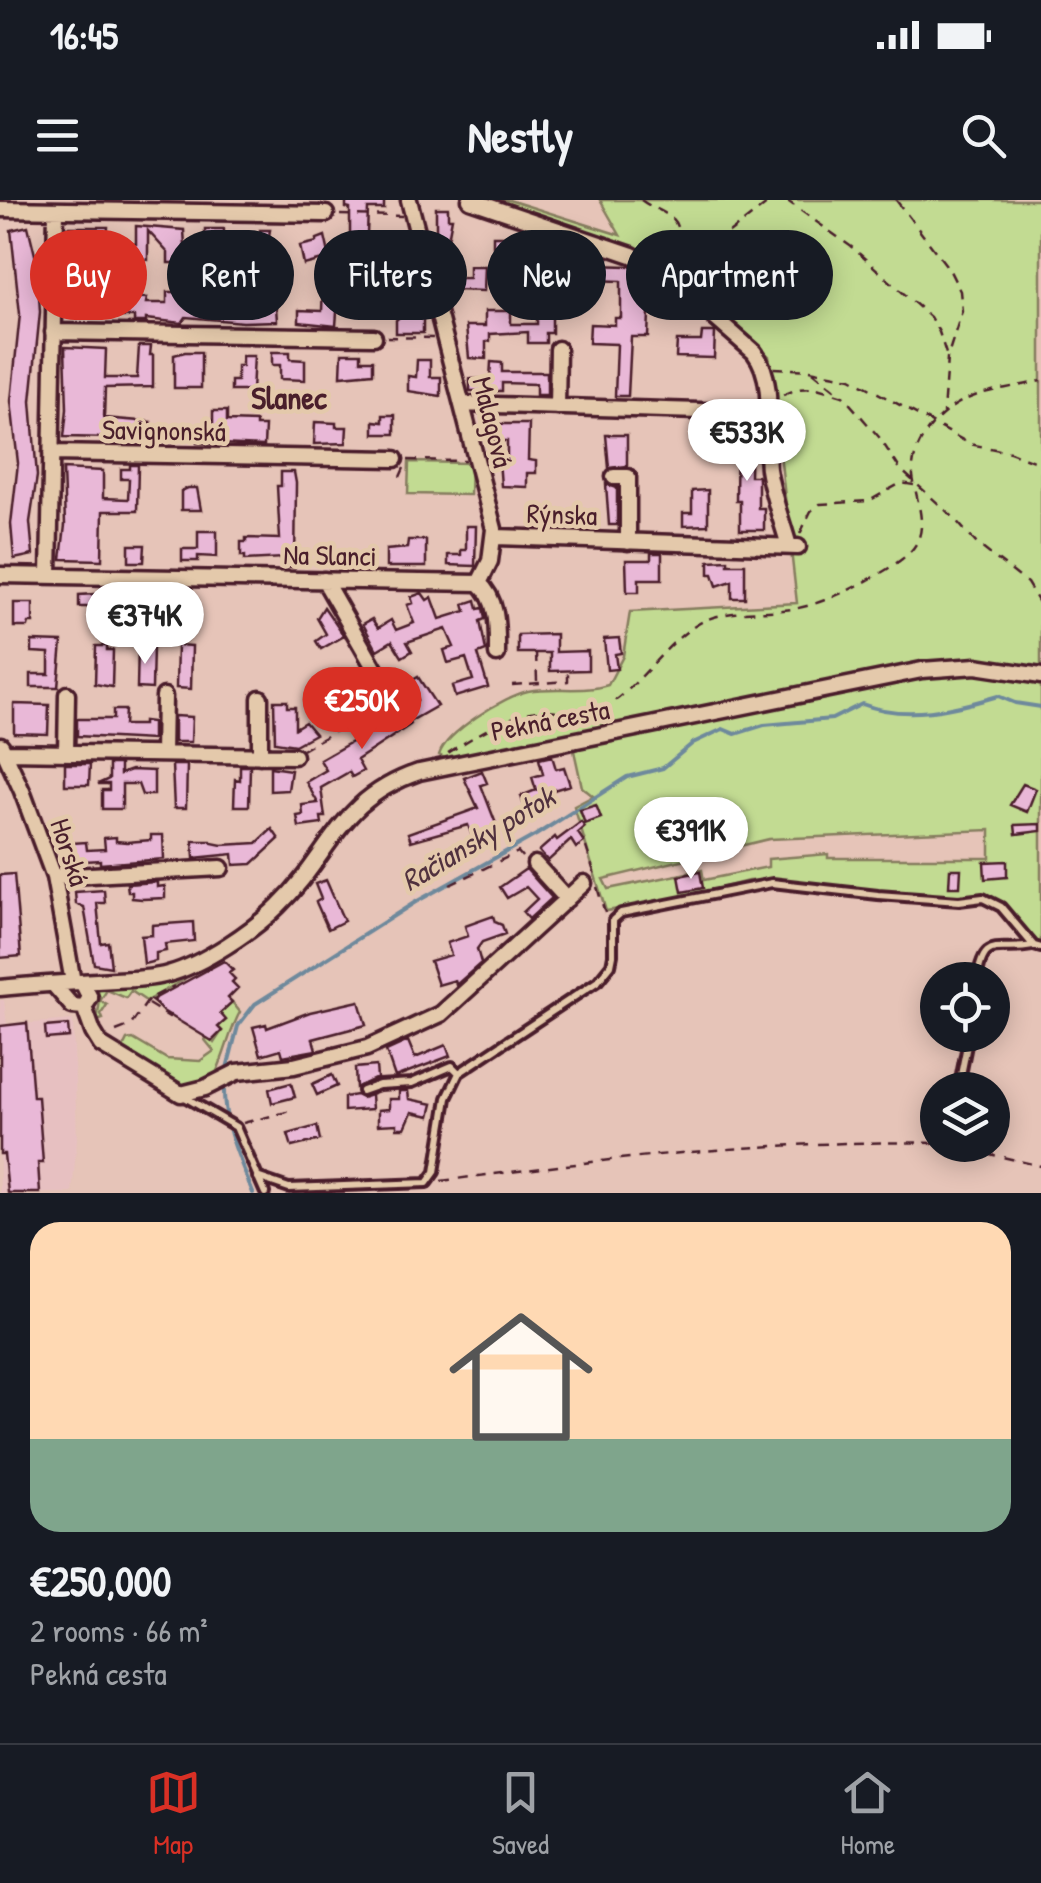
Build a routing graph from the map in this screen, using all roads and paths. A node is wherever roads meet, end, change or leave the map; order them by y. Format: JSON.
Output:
{"nodes":[{"id":1,"x":409,"y":200,"type":"edge"},
{"id":2,"x":470,"y":200,"type":"edge"},
{"id":3,"x":641,"y":200,"type":"edge"},
{"id":4,"x":772,"y":200,"type":"edge"},
{"id":5,"x":786,"y":200,"type":"edge"},
{"id":6,"x":896,"y":200,"type":"edge"},
{"id":7,"x":0,"y":209,"type":"edge"},
{"id":8,"x":56,"y":210,"type":"junction"},
{"id":9,"x":330,"y":214,"type":"joint"},
{"id":10,"x":414,"y":216,"type":"junction"},
{"id":11,"x":678,"y":230,"type":"edge"},
{"id":12,"x":733,"y":230,"type":"edge"},
{"id":13,"x":626,"y":255,"type":"edge"},
{"id":14,"x":718,"y":320,"type":"edge"},
{"id":15,"x":54,"y":332,"type":"junction"},
{"id":16,"x":374,"y":337,"type":"joint"},
{"id":17,"x":445,"y":338,"type":"junction"},
{"id":18,"x":558,"y":349,"type":"dead end"},
{"id":19,"x":947,"y":358,"type":"junction"},
{"id":20,"x":763,"y":368,"type":"junction"},
{"id":21,"x":810,"y":370,"type":"junction"},
{"id":22,"x":1041,"y":381,"type":"edge"},
{"id":23,"x":844,"y":396,"type":"junction"},
{"id":24,"x":462,"y":404,"type":"junction"},
{"id":25,"x":558,"y":407,"type":"junction"},
{"id":26,"x":767,"y":408,"type":"junction"},
{"id":27,"x":942,"y":414,"type":"junction"},
{"id":28,"x":933,"y":424,"type":"junction"},
{"id":29,"x":51,"y":453,"type":"junction"},
{"id":30,"x":395,"y":459,"type":"dead end"},
{"id":31,"x":477,"y":461,"type":"junction"},
{"id":32,"x":1041,"y":464,"type":"edge"},
{"id":33,"x":400,"y":477,"type":"dead end"},
{"id":34,"x":614,"y":477,"type":"dead end"},
{"id":35,"x":915,"y":485,"type":"junction"},
{"id":36,"x":495,"y":538,"type":"junction"},
{"id":37,"x":628,"y":542,"type":"junction"},
{"id":38,"x":792,"y":545,"type":"junction"},
{"id":39,"x":0,"y":575,"type":"edge"},
{"id":40,"x":49,"y":576,"type":"junction"},
{"id":41,"x":324,"y":580,"type":"junction"},
{"id":42,"x":480,"y":582,"type":"junction"},
{"id":43,"x":1041,"y":606,"type":"edge"},
{"id":44,"x":536,"y":653,"type":"dead end"},
{"id":45,"x":497,"y":654,"type":"dead end"},
{"id":46,"x":568,"y":671,"type":"dead end"},
{"id":47,"x":1041,"y":676,"type":"edge"},
{"id":48,"x":537,"y":682,"type":"junction"},
{"id":49,"x":512,"y":685,"type":"dead end"},
{"id":50,"x":67,"y":694,"type":"dead end"},
{"id":51,"x":164,"y":696,"type":"dead end"},
{"id":52,"x":260,"y":698,"type":"dead end"},
{"id":53,"x":394,"y":701,"type":"joint"},
{"id":54,"x":2,"y":748,"type":"edge"},
{"id":55,"x":66,"y":752,"type":"junction"},
{"id":56,"x":163,"y":754,"type":"junction"},
{"id":57,"x":295,"y":755,"type":"joint"},
{"id":58,"x":260,"y":756,"type":"junction"},
{"id":59,"x":440,"y":757,"type":"dead end"},
{"id":60,"x":586,"y":848,"type":"dead end"},
{"id":61,"x":535,"y":864,"type":"joint"},
{"id":62,"x":221,"y":868,"type":"dead end"},
{"id":63,"x":54,"y":877,"type":"junction"},
{"id":64,"x":584,"y":883,"type":"dead end"},
{"id":65,"x":450,"y":886,"type":"dead end"},
{"id":66,"x":567,"y":899,"type":"junction"},
{"id":67,"x":613,"y":920,"type":"junction"},
{"id":68,"x":1038,"y":947,"type":"edge"},
{"id":69,"x":980,"y":962,"type":"edge"},
{"id":70,"x":78,"y":982,"type":"junction"},
{"id":71,"x":53,"y":984,"type":"junction"},
{"id":72,"x":0,"y":988,"type":"edge"},
{"id":73,"x":164,"y":991,"type":"dead end"},
{"id":74,"x":148,"y":1001,"type":"junction"},
{"id":75,"x":158,"y":1006,"type":"dead end"},
{"id":76,"x":84,"y":1007,"type":"junction"},
{"id":77,"x":172,"y":1014,"type":"dead end"},
{"id":78,"x":116,"y":1031,"type":"dead end"},
{"id":79,"x":459,"y":1072,"type":"junction"},
{"id":80,"x":362,"y":1091,"type":"dead end"},
{"id":81,"x":181,"y":1094,"type":"junction"},
{"id":82,"x":291,"y":1111,"type":"dead end"},
{"id":83,"x":232,"y":1124,"type":"junction"},
{"id":84,"x":920,"y":1143,"type":"edge"},
{"id":85,"x":1010,"y":1159,"type":"edge"},
{"id":86,"x":1041,"y":1166,"type":"edge"},
{"id":87,"x":258,"y":1177,"type":"junction"},
{"id":88,"x":427,"y":1182,"type":"junction"},
{"id":89,"x":286,"y":1191,"type":"edge"},
{"id":90,"x":265,"y":1193,"type":"edge"}],
"edges":[{"from":1,"to":10,"type":"street","name":"Malagová"},
{"from":2,"to":13,"type":"street"},
{"from":3,"to":11,"type":"path"},
{"from":4,"to":12,"type":"path"},
{"from":5,"to":19,"type":"path"},
{"from":6,"to":19,"type":"path"},
{"from":7,"to":8,"type":"street"},
{"from":8,"to":9,"type":"street"},
{"from":8,"to":15,"type":"street"},
{"from":9,"to":10,"type":"path"},
{"from":10,"to":17,"type":"street","name":"Malagová"},
{"from":14,"to":20,"type":"street"},
{"from":15,"to":16,"type":"street"},
{"from":15,"to":29,"type":"street"},
{"from":16,"to":17,"type":"path"},
{"from":17,"to":24,"type":"street","name":"Malagová"},
{"from":18,"to":25,"type":"street"},
{"from":19,"to":27,"type":"path"},
{"from":20,"to":21,"type":"path"},
{"from":20,"to":26,"type":"street"},
{"from":21,"to":23,"type":"path"},
{"from":21,"to":28,"type":"path"},
{"from":22,"to":27,"type":"path"},
{"from":23,"to":26,"type":"path"},
{"from":23,"to":35,"type":"path"},
{"from":24,"to":25,"type":"street"},
{"from":24,"to":31,"type":"street","name":"Malagová"},
{"from":25,"to":26,"type":"street"},
{"from":26,"to":38,"type":"street"},
{"from":27,"to":28,"type":"path"},
{"from":28,"to":32,"type":"path"},
{"from":28,"to":35,"type":"path"},
{"from":29,"to":30,"type":"street","name":"Savignonská"},
{"from":29,"to":40,"type":"street"},
{"from":31,"to":33,"type":"path"},
{"from":31,"to":36,"type":"street","name":"Malagová"},
{"from":34,"to":37,"type":"street","name":"Rýnska"},
{"from":35,"to":38,"type":"path"},
{"from":35,"to":43,"type":"path"},
{"from":35,"to":59,"type":"path"},
{"from":36,"to":37,"type":"street","name":"Rýnska"},
{"from":36,"to":42,"type":"street"},
{"from":37,"to":38,"type":"street","name":"Rýnska"},
{"from":39,"to":40,"type":"street","name":"Na Slanci"},
{"from":40,"to":41,"type":"street","name":"Na Slanci"},
{"from":41,"to":42,"type":"street","name":"Na Slanci"},
{"from":41,"to":53,"type":"street"},
{"from":42,"to":45,"type":"street"},
{"from":44,"to":48,"type":"path"},
{"from":46,"to":48,"type":"path"},
{"from":47,"to":70,"type":"street","name":"Pekná cesta"},
{"from":48,"to":49,"type":"path"},
{"from":50,"to":55,"type":"street"},
{"from":51,"to":56,"type":"street"},
{"from":52,"to":58,"type":"street"},
{"from":53,"to":57,"type":"path"},
{"from":54,"to":55,"type":"street"},
{"from":54,"to":63,"type":"street","name":"Horská"},
{"from":55,"to":56,"type":"street"},
{"from":56,"to":58,"type":"street"},
{"from":57,"to":58,"type":"street"},
{"from":60,"to":67,"type":"path"},
{"from":61,"to":65,"type":"path"},
{"from":61,"to":66,"type":"street"},
{"from":62,"to":63,"type":"street"},
{"from":63,"to":70,"type":"street","name":"Horská"},
{"from":64,"to":66,"type":"street"},
{"from":66,"to":81,"type":"street"},
{"from":67,"to":68,"type":"lane"},
{"from":67,"to":79,"type":"lane"},
{"from":68,"to":69,"type":"lane"},
{"from":70,"to":71,"type":"street","name":"Pekná cesta"},
{"from":70,"to":76,"type":"street"},
{"from":71,"to":72,"type":"street","name":"Pekná cesta"},
{"from":71,"to":76,"type":"street"},
{"from":73,"to":74,"type":"path"},
{"from":74,"to":75,"type":"path"},
{"from":74,"to":77,"type":"path"},
{"from":74,"to":78,"type":"path"},
{"from":76,"to":81,"type":"street"},
{"from":79,"to":80,"type":"lane"},
{"from":79,"to":88,"type":"lane"},
{"from":81,"to":83,"type":"lane"},
{"from":82,"to":83,"type":"path"},
{"from":83,"to":87,"type":"lane"},
{"from":84,"to":88,"type":"path"},
{"from":85,"to":86,"type":"path"},
{"from":87,"to":89,"type":"lane"},
{"from":87,"to":90,"type":"lane"},
{"from":88,"to":89,"type":"lane"}]}
